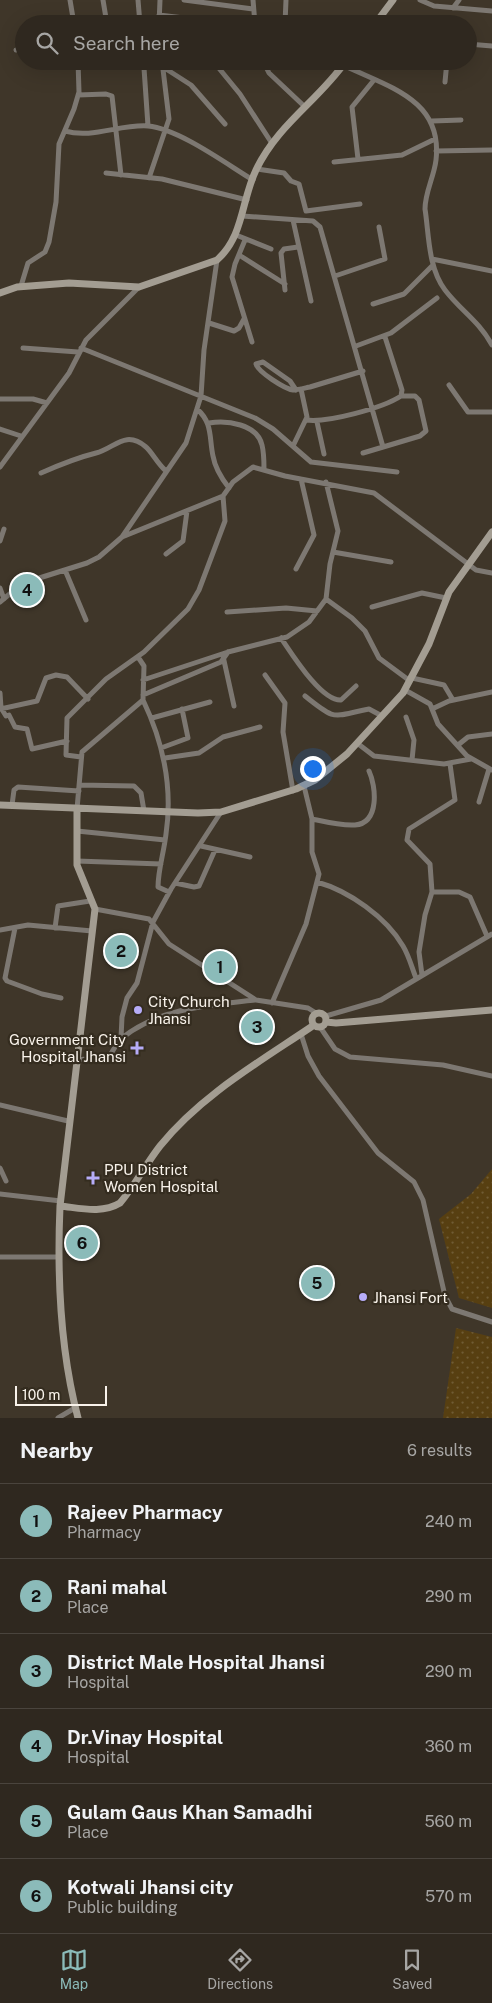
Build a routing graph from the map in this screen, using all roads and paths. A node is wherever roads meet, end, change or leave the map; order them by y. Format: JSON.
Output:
{"nodes":[{"id":1,"x":70,"y":0,"type":"edge"},
{"id":2,"x":103,"y":0,"type":"edge"},
{"id":3,"x":138,"y":0,"type":"edge"},
{"id":4,"x":160,"y":0,"type":"edge"},
{"id":5,"x":184,"y":0,"type":"edge"},
{"id":6,"x":253,"y":0,"type":"edge"},
{"id":7,"x":286,"y":0,"type":"edge"},
{"id":8,"x":393,"y":0,"type":"edge"},
{"id":9,"x":420,"y":0,"type":"edge"},
{"id":10,"x":459,"y":0,"type":"edge"},
{"id":11,"x":453,"y":8,"type":"junction"},
{"id":12,"x":253,"y":9,"type":"junction"},
{"id":13,"x":492,"y":11,"type":"edge"},
{"id":14,"x":72,"y":15,"type":"edge"},
{"id":15,"x":106,"y":15,"type":"edge"},
{"id":16,"x":139,"y":15,"type":"edge"},
{"id":17,"x":159,"y":15,"type":"edge"},
{"id":18,"x":254,"y":15,"type":"edge"},
{"id":19,"x":285,"y":15,"type":"edge"},
{"id":20,"x":382,"y":15,"type":"edge"},
{"id":21,"x":477,"y":45,"type":"edge"},
{"id":22,"x":492,"y":46,"type":"edge"},
{"id":23,"x":78,"y":70,"type":"edge"},
{"id":24,"x":144,"y":70,"type":"edge"},
{"id":25,"x":164,"y":70,"type":"edge"},
{"id":26,"x":171,"y":70,"type":"edge"},
{"id":27,"x":221,"y":70,"type":"edge"},
{"id":28,"x":268,"y":70,"type":"edge"},
{"id":29,"x":337,"y":70,"type":"edge"},
{"id":30,"x":356,"y":70,"type":"edge"},
{"id":31,"x":446,"y":70,"type":"edge"},
{"id":32,"x":374,"y":80,"type":"junction"},
{"id":33,"x":445,"y":82,"type":"dead end"},
{"id":34,"x":78,"y":96,"type":"junction"},
{"id":35,"x":304,"y":106,"type":"junction"},
{"id":36,"x":461,"y":120,"type":"dead end"},
{"id":37,"x":432,"y":121,"type":"junction"},
{"id":38,"x":225,"y":124,"type":"dead end"},
{"id":39,"x":148,"y":126,"type":"junction"},
{"id":40,"x":116,"y":129,"type":"junction"},
{"id":41,"x":167,"y":130,"type":"junction"},
{"id":42,"x":65,"y":131,"type":"junction"},
{"id":43,"x":435,"y":139,"type":"junction"},
{"id":44,"x":271,"y":142,"type":"junction"},
{"id":45,"x":492,"y":150,"type":"edge"},
{"id":46,"x":436,"y":151,"type":"junction"},
{"id":47,"x":358,"y":159,"type":"junction"},
{"id":48,"x":334,"y":162,"type":"dead end"},
{"id":49,"x":257,"y":169,"type":"junction"},
{"id":50,"x":106,"y":173,"type":"dead end"},
{"id":51,"x":121,"y":175,"type":"junction"},
{"id":52,"x":149,"y":178,"type":"junction"},
{"id":53,"x":253,"y":180,"type":"junction"},
{"id":54,"x":247,"y":200,"type":"junction"},
{"id":55,"x":360,"y":204,"type":"dead end"},
{"id":56,"x":242,"y":216,"type":"junction"},
{"id":57,"x":293,"y":220,"type":"junction"},
{"id":58,"x":379,"y":228,"type":"dead end"},
{"id":59,"x":236,"y":235,"type":"junction"},
{"id":60,"x":245,"y":240,"type":"junction"},
{"id":61,"x":298,"y":247,"type":"junction"},
{"id":62,"x":271,"y":249,"type":"dead end"},
{"id":63,"x":239,"y":255,"type":"junction"},
{"id":64,"x":218,"y":260,"type":"junction"},
{"id":65,"x":433,"y":262,"type":"junction"},
{"id":66,"x":492,"y":271,"type":"edge"},
{"id":67,"x":335,"y":276,"type":"junction"},
{"id":68,"x":22,"y":286,"type":"junction"},
{"id":69,"x":138,"y":287,"type":"junction"},
{"id":70,"x":0,"y":293,"type":"edge"},
{"id":71,"x":437,"y":298,"type":"dead end"},
{"id":72,"x":311,"y":301,"type":"dead end"},
{"id":73,"x":373,"y":304,"type":"dead end"},
{"id":74,"x":244,"y":319,"type":"junction"},
{"id":75,"x":209,"y":323,"type":"junction"},
{"id":76,"x":384,"y":337,"type":"junction"},
{"id":77,"x":252,"y":342,"type":"dead end"},
{"id":78,"x":492,"y":345,"type":"edge"},
{"id":79,"x":356,"y":346,"type":"junction"},
{"id":80,"x":23,"y":348,"type":"dead end"},
{"id":81,"x":80,"y":350,"type":"junction"},
{"id":82,"x":363,"y":371,"type":"junction"},
{"id":83,"x":449,"y":384,"type":"dead end"},
{"id":84,"x":298,"y":389,"type":"junction"},
{"id":85,"x":200,"y":396,"type":"junction"},
{"id":86,"x":401,"y":396,"type":"junction"},
{"id":87,"x":0,"y":399,"type":"edge"},
{"id":88,"x":46,"y":403,"type":"junction"},
{"id":89,"x":373,"y":407,"type":"junction"},
{"id":90,"x":197,"y":410,"type":"junction"},
{"id":91,"x":492,"y":412,"type":"edge"},
{"id":92,"x":306,"y":420,"type":"junction"},
{"id":93,"x":317,"y":422,"type":"junction"},
{"id":94,"x":209,"y":423,"type":"junction"},
{"id":95,"x":0,"y":429,"type":"edge"},
{"id":96,"x":21,"y":436,"type":"junction"},
{"id":97,"x":293,"y":446,"type":"junction"},
{"id":98,"x":383,"y":447,"type":"junction"},
{"id":99,"x":362,"y":453,"type":"dead end"},
{"id":100,"x":324,"y":454,"type":"dead end"},
{"id":101,"x":0,"y":467,"type":"edge"},
{"id":102,"x":264,"y":469,"type":"junction"},
{"id":103,"x":165,"y":470,"type":"junction"},
{"id":104,"x":397,"y":472,"type":"dead end"},
{"id":105,"x":41,"y":473,"type":"dead end"},
{"id":106,"x":301,"y":479,"type":"junction"},
{"id":107,"x":326,"y":482,"type":"junction"},
{"id":108,"x":229,"y":488,"type":"junction"},
{"id":109,"x":223,"y":496,"type":"junction"},
{"id":110,"x":188,"y":511,"type":"junction"},
{"id":111,"x":4,"y":529,"type":"dead end"},
{"id":112,"x":492,"y":532,"type":"edge"},
{"id":113,"x":122,"y":537,"type":"junction"},
{"id":114,"x":0,"y":541,"type":"edge"},
{"id":115,"x":333,"y":552,"type":"junction"},
{"id":116,"x":166,"y":554,"type":"dead end"},
{"id":117,"x":391,"y":562,"type":"dead end"},
{"id":118,"x":468,"y":564,"type":"junction"},
{"id":119,"x":296,"y":569,"type":"dead end"},
{"id":120,"x":65,"y":570,"type":"junction"},
{"id":121,"x":492,"y":573,"type":"edge"},
{"id":122,"x":0,"y":588,"type":"edge"},
{"id":123,"x":446,"y":598,"type":"junction"},
{"id":124,"x":326,"y":599,"type":"junction"},
{"id":125,"x":2,"y":600,"type":"edge"},
{"id":126,"x":372,"y":607,"type":"dead end"},
{"id":127,"x":227,"y":612,"type":"dead end"},
{"id":128,"x":317,"y":612,"type":"junction"},
{"id":129,"x":86,"y":620,"type":"dead end"},
{"id":130,"x":281,"y":638,"type":"junction"},
{"id":131,"x":225,"y":655,"type":"junction"},
{"id":132,"x":138,"y":657,"type":"junction"},
{"id":133,"x":265,"y":676,"type":"dead end"},
{"id":134,"x":143,"y":680,"type":"junction"},
{"id":135,"x":411,"y":680,"type":"junction"},
{"id":136,"x":356,"y":686,"type":"dead end"},
{"id":137,"x":405,"y":690,"type":"junction"},
{"id":138,"x":492,"y":692,"type":"edge"},
{"id":139,"x":0,"y":693,"type":"edge"},
{"id":140,"x":305,"y":696,"type":"dead end"},
{"id":141,"x":143,"y":698,"type":"junction"},
{"id":142,"x":88,"y":699,"type":"junction"},
{"id":143,"x":453,"y":700,"type":"junction"},
{"id":144,"x":210,"y":702,"type":"dead end"},
{"id":145,"x":234,"y":706,"type":"dead end"},
{"id":146,"x":1,"y":708,"type":"edge"},
{"id":147,"x":182,"y":709,"type":"junction"},
{"id":148,"x":432,"y":709,"type":"junction"},
{"id":149,"x":382,"y":716,"type":"junction"},
{"id":150,"x":406,"y":717,"type":"dead end"},
{"id":151,"x":152,"y":718,"type":"junction"},
{"id":152,"x":260,"y":727,"type":"dead end"},
{"id":153,"x":492,"y":734,"type":"edge"},
{"id":154,"x":67,"y":742,"type":"junction"},
{"id":155,"x":357,"y":743,"type":"junction"},
{"id":156,"x":458,"y":745,"type":"junction"},
{"id":157,"x":162,"y":748,"type":"junction"},
{"id":158,"x":81,"y":757,"type":"junction"},
{"id":159,"x":165,"y":758,"type":"junction"},
{"id":160,"x":471,"y":759,"type":"junction"},
{"id":161,"x":412,"y":760,"type":"junction"},
{"id":162,"x":450,"y":764,"type":"junction"},
{"id":163,"x":491,"y":770,"type":"edge"},
{"id":164,"x":369,"y":771,"type":"dead end"},
{"id":165,"x":304,"y":786,"type":"junction"},
{"id":166,"x":79,"y":788,"type":"junction"},
{"id":167,"x":293,"y":790,"type":"junction"},
{"id":168,"x":479,"y":802,"type":"dead end"},
{"id":169,"x":0,"y":805,"type":"edge"},
{"id":170,"x":12,"y":805,"type":"junction"},
{"id":171,"x":77,"y":809,"type":"junction"},
{"id":172,"x":144,"y":811,"type":"junction"},
{"id":173,"x":168,"y":812,"type":"junction"},
{"id":174,"x":222,"y":812,"type":"junction"},
{"id":175,"x":312,"y":819,"type":"junction"},
{"id":176,"x":76,"y":831,"type":"junction"},
{"id":177,"x":165,"y":840,"type":"junction"},
{"id":178,"x":201,"y":846,"type":"junction"},
{"id":179,"x":214,"y":850,"type":"junction"},
{"id":180,"x":250,"y":857,"type":"dead end"},
{"id":181,"x":77,"y":861,"type":"junction"},
{"id":182,"x":161,"y":864,"type":"junction"},
{"id":183,"x":317,"y":882,"type":"junction"},
{"id":184,"x":175,"y":883,"type":"junction"},
{"id":185,"x":169,"y":892,"type":"junction"},
{"id":186,"x":432,"y":892,"type":"junction"},
{"id":187,"x":90,"y":901,"type":"junction"},
{"id":188,"x":95,"y":909,"type":"junction"},
{"id":189,"x":154,"y":922,"type":"junction"},
{"id":190,"x":15,"y":928,"type":"junction"},
{"id":191,"x":55,"y":928,"type":"junction"},
{"id":192,"x":0,"y":930,"type":"edge"},
{"id":193,"x":92,"y":931,"type":"junction"},
{"id":194,"x":490,"y":935,"type":"edge"},
{"id":195,"x":422,"y":975,"type":"junction"},
{"id":196,"x":416,"y":978,"type":"junction"},
{"id":197,"x":61,"y":998,"type":"dead end"},
{"id":198,"x":256,"y":1000,"type":"junction"},
{"id":199,"x":272,"y":1003,"type":"junction"},
{"id":200,"x":492,"y":1010,"type":"edge"},
{"id":201,"x":316,"y":1013,"type":"junction"},
{"id":202,"x":326,"y":1019,"type":"junction"},
{"id":203,"x":317,"y":1026,"type":"junction"},
{"id":204,"x":301,"y":1034,"type":"junction"},
{"id":205,"x":121,"y":1038,"type":"junction"},
{"id":206,"x":76,"y":1060,"type":"junction"},
{"id":207,"x":492,"y":1076,"type":"edge"},
{"id":208,"x":0,"y":1105,"type":"edge"},
{"id":209,"x":68,"y":1121,"type":"junction"},
{"id":210,"x":0,"y":1168,"type":"edge"},
{"id":211,"x":6,"y":1181,"type":"dead end"},
{"id":212,"x":0,"y":1194,"type":"edge"},
{"id":213,"x":60,"y":1204,"type":"junction"},
{"id":214,"x":58,"y":1257,"type":"junction"},
{"id":215,"x":0,"y":1258,"type":"edge"},
{"id":216,"x":492,"y":1322,"type":"edge"},
{"id":217,"x":75,"y":1408,"type":"junction"},
{"id":218,"x":58,"y":1418,"type":"edge"},
{"id":219,"x":78,"y":1418,"type":"edge"}],
"edges":[{"from":1,"to":14,"type":"street"},
{"from":2,"to":15,"type":"street"},
{"from":3,"to":16,"type":"street"},
{"from":4,"to":17,"type":"street"},
{"from":5,"to":12,"type":"street"},
{"from":6,"to":12,"type":"street"},
{"from":7,"to":19,"type":"street"},
{"from":8,"to":20,"type":"street"},
{"from":9,"to":11,"type":"street"},
{"from":10,"to":11,"type":"street"},
{"from":11,"to":13,"type":"street"},
{"from":12,"to":18,"type":"street"},
{"from":21,"to":22,"type":"street"},
{"from":23,"to":34,"type":"street"},
{"from":24,"to":39,"type":"street"},
{"from":25,"to":41,"type":"street"},
{"from":26,"to":38,"type":"street"},
{"from":27,"to":44,"type":"street"},
{"from":28,"to":35,"type":"street"},
{"from":29,"to":35,"type":"street"},
{"from":30,"to":32,"type":"street"},
{"from":31,"to":33,"type":"street"},
{"from":32,"to":37,"type":"street"},
{"from":32,"to":47,"type":"street"},
{"from":34,"to":40,"type":"street"},
{"from":34,"to":42,"type":"street"},
{"from":35,"to":44,"type":"street"},
{"from":36,"to":37,"type":"street"},
{"from":37,"to":43,"type":"street"},
{"from":39,"to":40,"type":"street"},
{"from":39,"to":41,"type":"street"},
{"from":40,"to":42,"type":"street"},
{"from":40,"to":51,"type":"street"},
{"from":41,"to":52,"type":"street"},
{"from":41,"to":53,"type":"street"},
{"from":42,"to":68,"type":"street"},
{"from":43,"to":46,"type":"street"},
{"from":43,"to":47,"type":"street"},
{"from":44,"to":49,"type":"street"},
{"from":45,"to":46,"type":"street"},
{"from":46,"to":65,"type":"street"},
{"from":47,"to":48,"type":"street"},
{"from":49,"to":53,"type":"street"},
{"from":49,"to":55,"type":"street"},
{"from":50,"to":51,"type":"street"},
{"from":51,"to":52,"type":"street"},
{"from":52,"to":54,"type":"street"},
{"from":53,"to":54,"type":"street"},
{"from":54,"to":56,"type":"street"},
{"from":56,"to":57,"type":"street"},
{"from":56,"to":59,"type":"street"},
{"from":57,"to":61,"type":"street"},
{"from":57,"to":67,"type":"street"},
{"from":58,"to":67,"type":"street"},
{"from":59,"to":60,"type":"street"},
{"from":59,"to":64,"type":"street"},
{"from":60,"to":62,"type":"street"},
{"from":60,"to":63,"type":"street"},
{"from":61,"to":63,"type":"street"},
{"from":61,"to":72,"type":"street"},
{"from":63,"to":74,"type":"street"},
{"from":64,"to":69,"type":"street"},
{"from":64,"to":75,"type":"street"},
{"from":65,"to":66,"type":"street"},
{"from":65,"to":73,"type":"street"},
{"from":65,"to":78,"type":"street"},
{"from":67,"to":79,"type":"street"},
{"from":68,"to":69,"type":"street"},
{"from":68,"to":70,"type":"street"},
{"from":69,"to":81,"type":"street"},
{"from":71,"to":76,"type":"street"},
{"from":74,"to":75,"type":"street"},
{"from":74,"to":77,"type":"street"},
{"from":75,"to":85,"type":"street"},
{"from":76,"to":79,"type":"street"},
{"from":76,"to":86,"type":"street"},
{"from":79,"to":82,"type":"street"},
{"from":80,"to":81,"type":"street"},
{"from":81,"to":85,"type":"street"},
{"from":81,"to":88,"type":"street"},
{"from":82,"to":84,"type":"street"},
{"from":82,"to":89,"type":"street"},
{"from":83,"to":91,"type":"street"},
{"from":84,"to":84,"type":"street"},
{"from":84,"to":92,"type":"street"},
{"from":85,"to":90,"type":"street"},
{"from":85,"to":97,"type":"street"},
{"from":86,"to":89,"type":"street"},
{"from":86,"to":98,"type":"street"},
{"from":87,"to":88,"type":"street"},
{"from":88,"to":96,"type":"street"},
{"from":89,"to":93,"type":"street"},
{"from":89,"to":98,"type":"street"},
{"from":90,"to":94,"type":"street"},
{"from":90,"to":103,"type":"street"},
{"from":92,"to":93,"type":"street"},
{"from":92,"to":97,"type":"street"},
{"from":93,"to":100,"type":"street"},
{"from":94,"to":102,"type":"street"},
{"from":94,"to":108,"type":"street"},
{"from":95,"to":96,"type":"street"},
{"from":96,"to":101,"type":"street"},
{"from":97,"to":104,"type":"street"},
{"from":98,"to":99,"type":"street"},
{"from":102,"to":106,"type":"street"},
{"from":102,"to":108,"type":"street"},
{"from":103,"to":105,"type":"street"},
{"from":103,"to":113,"type":"street"},
{"from":106,"to":107,"type":"street"},
{"from":106,"to":119,"type":"street"},
{"from":107,"to":115,"type":"street"},
{"from":107,"to":118,"type":"street"},
{"from":108,"to":109,"type":"street"},
{"from":109,"to":110,"type":"street"},
{"from":109,"to":132,"type":"street"},
{"from":110,"to":113,"type":"street"},
{"from":110,"to":116,"type":"street"},
{"from":111,"to":114,"type":"street"},
{"from":112,"to":118,"type":"street"},
{"from":113,"to":120,"type":"street"},
{"from":115,"to":117,"type":"street"},
{"from":115,"to":124,"type":"street"},
{"from":118,"to":121,"type":"street"},
{"from":118,"to":123,"type":"street"},
{"from":120,"to":125,"type":"street"},
{"from":120,"to":129,"type":"street"},
{"from":122,"to":125,"type":"street"},
{"from":123,"to":126,"type":"street"},
{"from":123,"to":135,"type":"street"},
{"from":124,"to":128,"type":"street"},
{"from":124,"to":135,"type":"street"},
{"from":127,"to":128,"type":"street"},
{"from":128,"to":130,"type":"street"},
{"from":130,"to":131,"type":"street"},
{"from":130,"to":136,"type":"street"},
{"from":131,"to":134,"type":"street"},
{"from":131,"to":141,"type":"street"},
{"from":131,"to":145,"type":"street"},
{"from":132,"to":134,"type":"street"},
{"from":132,"to":142,"type":"street"},
{"from":133,"to":167,"type":"street"},
{"from":134,"to":141,"type":"street"},
{"from":135,"to":137,"type":"street"},
{"from":135,"to":143,"type":"street"},
{"from":137,"to":148,"type":"street"},
{"from":137,"to":149,"type":"street"},
{"from":138,"to":143,"type":"street"},
{"from":139,"to":146,"type":"street"},
{"from":140,"to":149,"type":"street"},
{"from":141,"to":151,"type":"street"},
{"from":141,"to":158,"type":"street"},
{"from":142,"to":146,"type":"street"},
{"from":142,"to":154,"type":"street"},
{"from":143,"to":148,"type":"street"},
{"from":144,"to":147,"type":"street"},
{"from":146,"to":154,"type":"street"},
{"from":147,"to":151,"type":"street"},
{"from":147,"to":157,"type":"street"},
{"from":148,"to":156,"type":"street"},
{"from":149,"to":155,"type":"street"},
{"from":150,"to":161,"type":"street"},
{"from":151,"to":157,"type":"street"},
{"from":152,"to":159,"type":"street"},
{"from":153,"to":156,"type":"street"},
{"from":154,"to":158,"type":"street"},
{"from":155,"to":161,"type":"street"},
{"from":155,"to":165,"type":"street"},
{"from":156,"to":160,"type":"street"},
{"from":157,"to":159,"type":"street"},
{"from":158,"to":166,"type":"street"},
{"from":159,"to":173,"type":"street"},
{"from":160,"to":162,"type":"street"},
{"from":160,"to":163,"type":"street"},
{"from":161,"to":162,"type":"street"},
{"from":162,"to":186,"type":"street"},
{"from":163,"to":168,"type":"street"},
{"from":164,"to":175,"type":"street"},
{"from":165,"to":167,"type":"street"},
{"from":165,"to":175,"type":"street"},
{"from":166,"to":170,"type":"street"},
{"from":166,"to":171,"type":"street"},
{"from":166,"to":172,"type":"street"},
{"from":167,"to":174,"type":"street"},
{"from":169,"to":170,"type":"street"},
{"from":170,"to":171,"type":"street"},
{"from":171,"to":172,"type":"street"},
{"from":171,"to":176,"type":"street"},
{"from":172,"to":173,"type":"street"},
{"from":173,"to":174,"type":"street"},
{"from":173,"to":177,"type":"street"},
{"from":174,"to":178,"type":"street"},
{"from":175,"to":183,"type":"street"},
{"from":176,"to":177,"type":"street"},
{"from":176,"to":181,"type":"street"},
{"from":177,"to":182,"type":"street"},
{"from":178,"to":179,"type":"street"},
{"from":178,"to":184,"type":"street"},
{"from":179,"to":180,"type":"street"},
{"from":179,"to":184,"type":"street"},
{"from":181,"to":182,"type":"street"},
{"from":181,"to":187,"type":"street"},
{"from":182,"to":185,"type":"street"},
{"from":183,"to":196,"type":"street"},
{"from":183,"to":199,"type":"street"},
{"from":184,"to":185,"type":"street"},
{"from":185,"to":189,"type":"street"},
{"from":186,"to":194,"type":"street"},
{"from":186,"to":195,"type":"street"},
{"from":187,"to":188,"type":"street"},
{"from":187,"to":191,"type":"street"},
{"from":188,"to":189,"type":"street"},
{"from":188,"to":193,"type":"street"},
{"from":189,"to":198,"type":"street"},
{"from":189,"to":205,"type":"street"},
{"from":190,"to":191,"type":"street"},
{"from":190,"to":192,"type":"street"},
{"from":190,"to":197,"type":"street"},
{"from":191,"to":193,"type":"street"},
{"from":193,"to":206,"type":"street"},
{"from":194,"to":195,"type":"street"},
{"from":195,"to":196,"type":"street"},
{"from":196,"to":202,"type":"street"},
{"from":198,"to":199,"type":"street"},
{"from":198,"to":205,"type":"street"},
{"from":199,"to":201,"type":"street"},
{"from":200,"to":202,"type":"street"},
{"from":201,"to":202,"type":"street"},
{"from":201,"to":203,"type":"street"},
{"from":202,"to":203,"type":"street"},
{"from":203,"to":204,"type":"street"},
{"from":203,"to":207,"type":"street"},
{"from":204,"to":213,"type":"street"},
{"from":204,"to":216,"type":"street"},
{"from":205,"to":206,"type":"street"},
{"from":206,"to":209,"type":"street"},
{"from":208,"to":209,"type":"street"},
{"from":209,"to":213,"type":"street"},
{"from":210,"to":211,"type":"street"},
{"from":212,"to":213,"type":"street"},
{"from":213,"to":214,"type":"street"},
{"from":214,"to":215,"type":"street"},
{"from":214,"to":217,"type":"street"},
{"from":217,"to":218,"type":"street"},
{"from":217,"to":219,"type":"street"}]}
